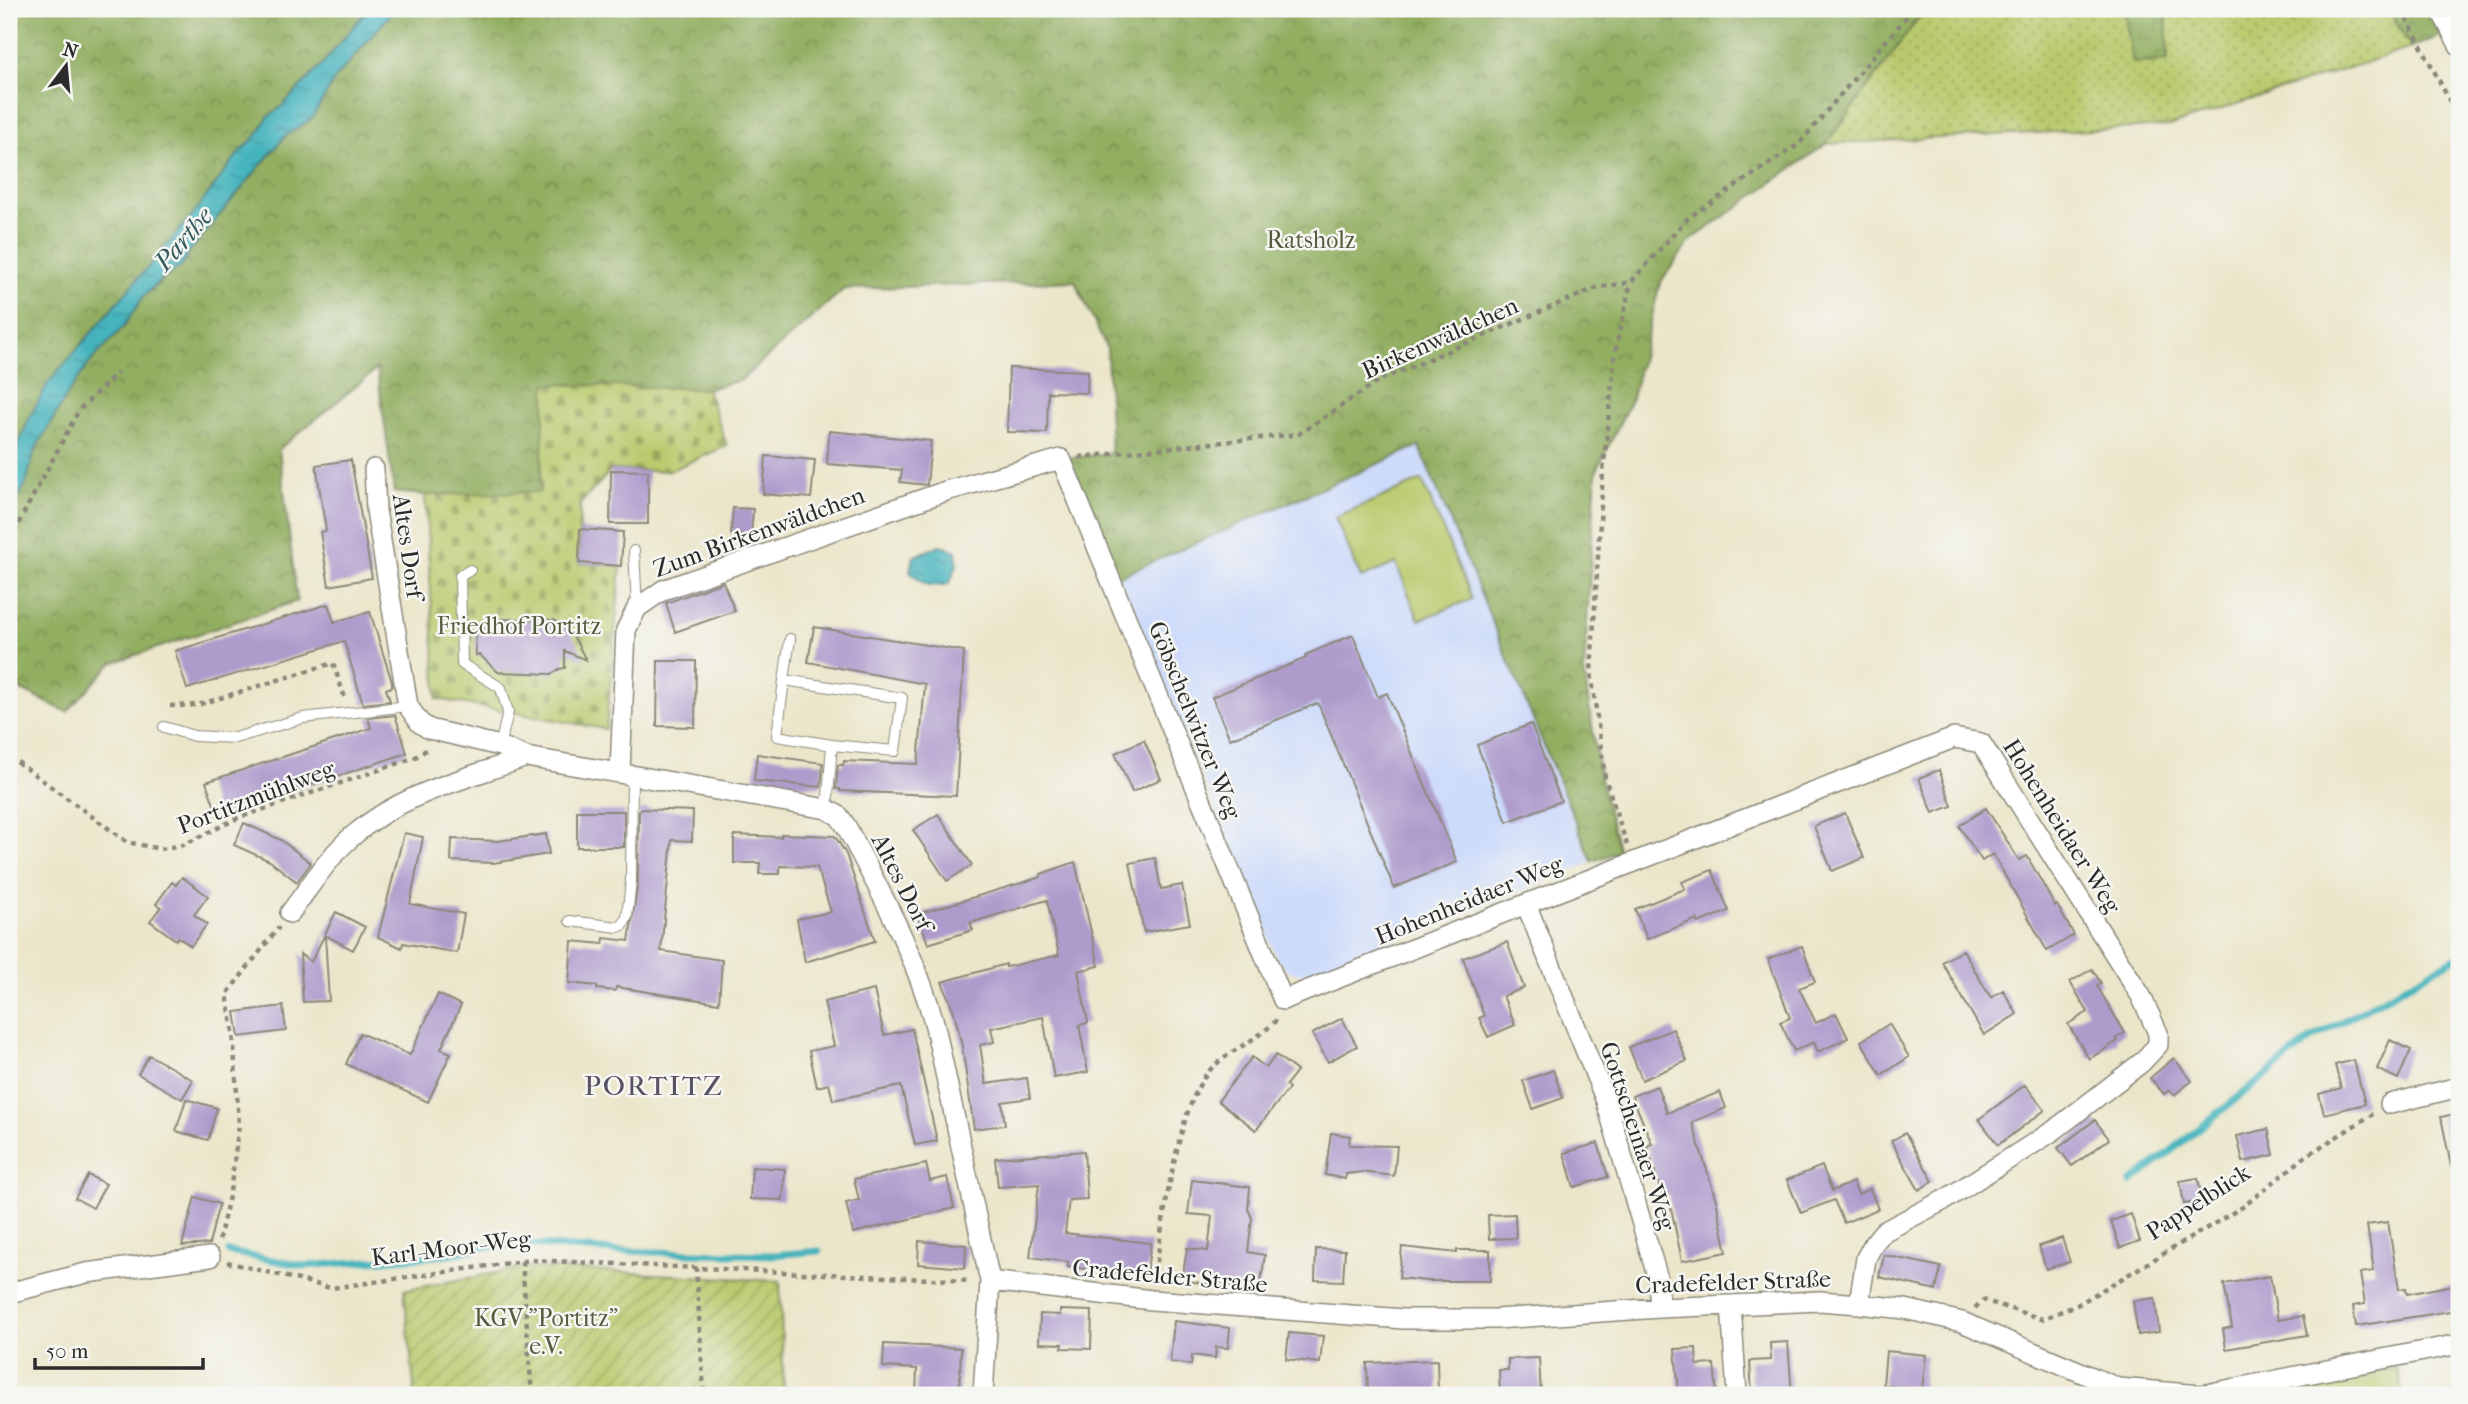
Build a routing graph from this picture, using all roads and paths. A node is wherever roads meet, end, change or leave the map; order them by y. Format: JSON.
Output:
{"nodes":[{"id":1,"x":1913,"y":9,"type":"edge"},
{"id":2,"x":2402,"y":9,"type":"edge"},
{"id":3,"x":2440,"y":9,"type":"edge"},
{"id":4,"x":2459,"y":45,"type":"edge"},
{"id":5,"x":2459,"y":119,"type":"edge"},
{"id":6,"x":1631,"y":282,"type":"junction"},
{"id":7,"x":118,"y":372,"type":"dead end"},
{"id":8,"x":1061,"y":459,"type":"junction"},
{"id":9,"x":374,"y":469,"type":"dead end"},
{"id":10,"x":9,"y":541,"type":"edge"},
{"id":11,"x":634,"y":551,"type":"dead end"},
{"id":12,"x":470,"y":570,"type":"dead end"},
{"id":13,"x":637,"y":608,"type":"junction"},
{"id":14,"x":790,"y":639,"type":"dead end"},
{"id":15,"x":784,"y":680,"type":"junction"},
{"id":16,"x":170,"y":706,"type":"dead end"},
{"id":17,"x":408,"y":706,"type":"junction"},
{"id":18,"x":349,"y":713,"type":"junction"},
{"id":19,"x":164,"y":727,"type":"dead end"},
{"id":20,"x":450,"y":735,"type":"junction"},
{"id":21,"x":832,"y":745,"type":"junction"},
{"id":22,"x":500,"y":746,"type":"junction"},
{"id":23,"x":9,"y":756,"type":"edge"},
{"id":24,"x":526,"y":757,"type":"junction"},
{"id":25,"x":626,"y":773,"type":"junction"},
{"id":26,"x":827,"y":809,"type":"junction"},
{"id":27,"x":1633,"y":862,"type":"junction"},
{"id":28,"x":1526,"y":904,"type":"junction"},
{"id":29,"x":290,"y":913,"type":"joint"},
{"id":30,"x":570,"y":921,"type":"dead end"},
{"id":31,"x":1283,"y":1000,"type":"junction"},
{"id":32,"x":2459,"y":1087,"type":"edge"},
{"id":33,"x":2390,"y":1104,"type":"joint"},
{"id":34,"x":210,"y":1257,"type":"junction"},
{"id":35,"x":522,"y":1261,"type":"junction"},
{"id":36,"x":696,"y":1267,"type":"junction"},
{"id":37,"x":990,"y":1281,"type":"junction"},
{"id":38,"x":9,"y":1293,"type":"edge"},
{"id":39,"x":1152,"y":1300,"type":"junction"},
{"id":40,"x":1858,"y":1304,"type":"junction"},
{"id":41,"x":1731,"y":1306,"type":"junction"},
{"id":42,"x":1660,"y":1308,"type":"junction"},
{"id":43,"x":1962,"y":1322,"type":"junction"},
{"id":44,"x":2459,"y":1344,"type":"edge"},
{"id":45,"x":2118,"y":1391,"type":"edge"},
{"id":46,"x":532,"y":1395,"type":"edge"},
{"id":47,"x":704,"y":1395,"type":"edge"},
{"id":48,"x":983,"y":1395,"type":"edge"},
{"id":49,"x":1737,"y":1395,"type":"edge"}],
"edges":[{"from":1,"to":6,"type":"path"},
{"from":2,"to":5,"type":"path"},
{"from":3,"to":4,"type":"street"},
{"from":6,"to":8,"type":"path","name":"Birkenwäldchen"},
{"from":6,"to":27,"type":"path"},
{"from":7,"to":10,"type":"path"},
{"from":8,"to":13,"type":"street","name":"Zum Birkenwäldchen"},
{"from":8,"to":31,"type":"street","name":"Göbschelwitzer Weg"},
{"from":9,"to":17,"type":"street","name":"Altes Dorf"},
{"from":11,"to":13,"type":"lane"},
{"from":12,"to":22,"type":"lane"},
{"from":13,"to":25,"type":"street","name":"Zum Birkenwäldchen"},
{"from":14,"to":15,"type":"lane"},
{"from":15,"to":21,"type":"lane"},
{"from":15,"to":21,"type":"lane"},
{"from":16,"to":18,"type":"path"},
{"from":17,"to":18,"type":"lane"},
{"from":17,"to":20,"type":"street"},
{"from":18,"to":19,"type":"lane"},
{"from":20,"to":22,"type":"street"},
{"from":20,"to":23,"type":"path","name":"Portitzmühlweg"},
{"from":21,"to":26,"type":"lane"},
{"from":22,"to":24,"type":"street"},
{"from":24,"to":25,"type":"street"},
{"from":24,"to":29,"type":"street"},
{"from":25,"to":26,"type":"street"},
{"from":25,"to":30,"type":"lane"},
{"from":26,"to":37,"type":"street","name":"Altes Dorf"},
{"from":27,"to":28,"type":"street","name":"Hohenheidaer Weg"},
{"from":27,"to":40,"type":"street","name":"Hohenheidaer Weg"},
{"from":28,"to":31,"type":"street","name":"Hohenheidaer Weg"},
{"from":28,"to":42,"type":"street","name":"Gottscheinaer Weg"},
{"from":29,"to":34,"type":"path"},
{"from":31,"to":39,"type":"path"},
{"from":32,"to":33,"type":"street"},
{"from":33,"to":43,"type":"path","name":"Pappelblick"},
{"from":34,"to":35,"type":"path","name":"Karl-Moor-Weg"},
{"from":34,"to":38,"type":"street"},
{"from":35,"to":36,"type":"path","name":"Karl-Moor-Weg"},
{"from":35,"to":46,"type":"path"},
{"from":36,"to":37,"type":"path","name":"Karl-Moor-Weg"},
{"from":36,"to":47,"type":"path"},
{"from":37,"to":39,"type":"street","name":"Cradefelder Straße"},
{"from":37,"to":48,"type":"street","name":"Altes Dorf"},
{"from":39,"to":42,"type":"street","name":"Cradefelder Straße"},
{"from":40,"to":41,"type":"street","name":"Cradefelder Straße"},
{"from":40,"to":43,"type":"street","name":"Cradefelder Straße"},
{"from":41,"to":42,"type":"street","name":"Cradefelder Straße"},
{"from":41,"to":49,"type":"street"},
{"from":43,"to":45,"type":"street","name":"Cradefelder Straße"},
{"from":44,"to":45,"type":"street","name":"Cradefelder Straße"}]}
